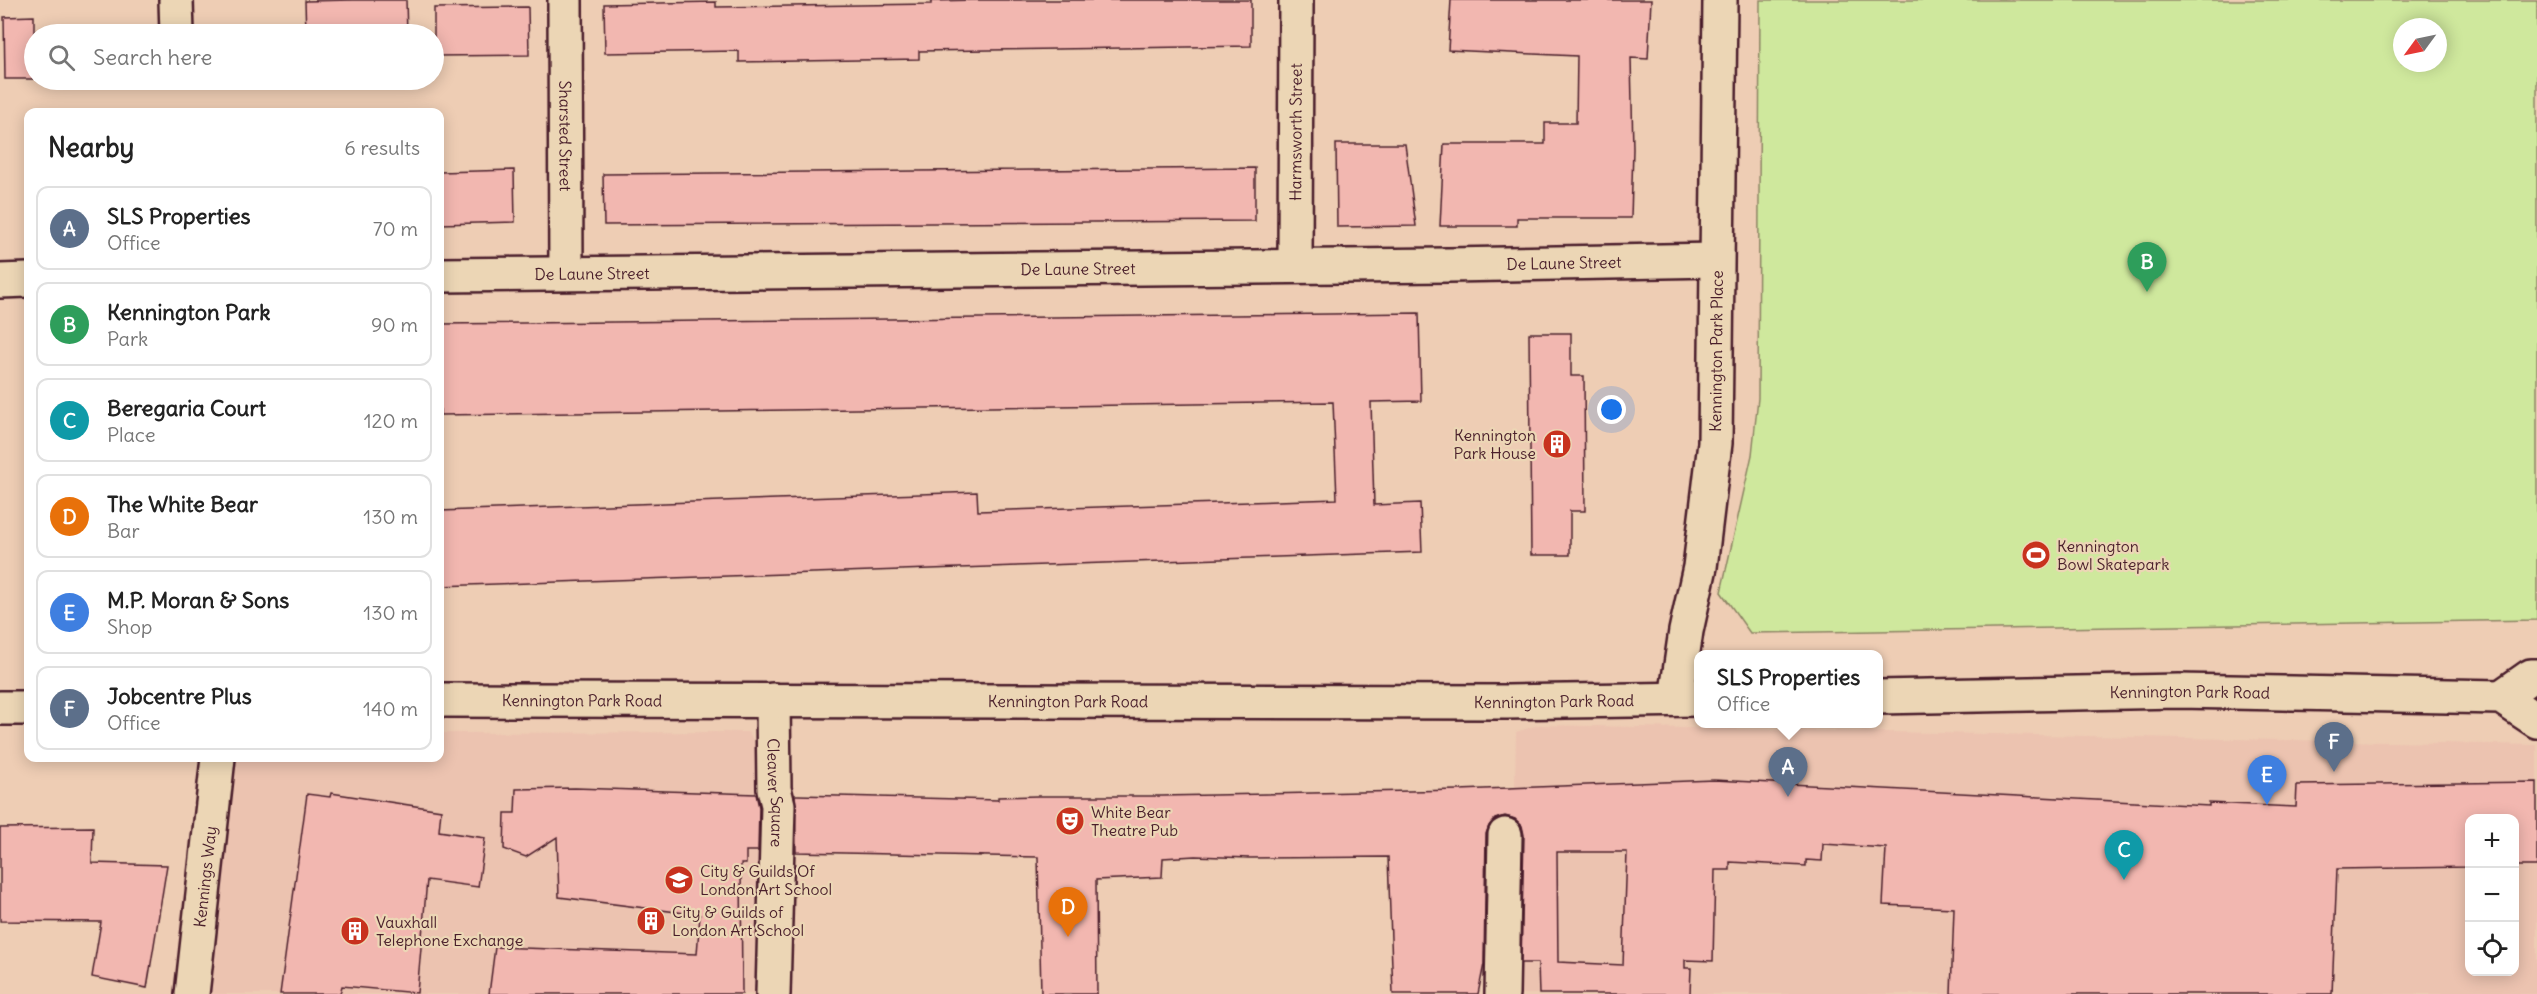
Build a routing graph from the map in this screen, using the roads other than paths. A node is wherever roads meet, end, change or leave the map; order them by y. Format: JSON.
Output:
{"nodes":[{"id":1,"x":176,"y":0,"type":"edge"},
{"id":2,"x":565,"y":0,"type":"edge"},
{"id":3,"x":1296,"y":0,"type":"edge"},
{"id":4,"x":1720,"y":0,"type":"edge"},
{"id":5,"x":177,"y":24,"type":"edge"},
{"id":6,"x":1716,"y":260,"type":"junction"},
{"id":7,"x":1295,"y":266,"type":"junction"},
{"id":8,"x":566,"y":273,"type":"junction"},
{"id":9,"x":444,"y":275,"type":"edge"},
{"id":10,"x":0,"y":280,"type":"edge"},
{"id":11,"x":24,"y":280,"type":"edge"},
{"id":12,"x":2537,"y":676,"type":"edge"},
{"id":13,"x":1883,"y":697,"type":"edge"},
{"id":14,"x":2501,"y":698,"type":"junction"},
{"id":15,"x":1687,"y":699,"type":"edge"},
{"id":16,"x":444,"y":700,"type":"edge"},
{"id":17,"x":773,"y":700,"type":"junction"},
{"id":18,"x":0,"y":708,"type":"edge"},
{"id":19,"x":24,"y":708,"type":"edge"},
{"id":20,"x":2537,"y":721,"type":"edge"},
{"id":21,"x":218,"y":762,"type":"edge"},
{"id":22,"x":1506,"y":835,"type":"dead end"},
{"id":23,"x":192,"y":994,"type":"edge"},
{"id":24,"x":773,"y":994,"type":"edge"},
{"id":25,"x":1502,"y":994,"type":"edge"}],
"edges":[{"from":1,"to":5,"type":"main road"},
{"from":2,"to":8,"type":"main road","name":"Sharsted Street"},
{"from":3,"to":7,"type":"main road","name":"Harmsworth Street"},
{"from":4,"to":6,"type":"main road","name":"Kennington Park Place"},
{"from":6,"to":7,"type":"main road","name":"De Laune Street"},
{"from":6,"to":15,"type":"main road","name":"Kennington Park Place"},
{"from":7,"to":8,"type":"main road","name":"De Laune Street"},
{"from":8,"to":9,"type":"main road","name":"De Laune Street"},
{"from":10,"to":11,"type":"main road"},
{"from":12,"to":14,"type":"main road"},
{"from":13,"to":14,"type":"main road","name":"Kennington Park Road"},
{"from":14,"to":20,"type":"main road"},
{"from":15,"to":17,"type":"main road","name":"Kennington Park Road"},
{"from":16,"to":17,"type":"main road","name":"Kennington Park Road"},
{"from":17,"to":24,"type":"main road","name":"Cleaver Square"},
{"from":18,"to":19,"type":"main road"},
{"from":21,"to":23,"type":"main road","name":"Kennings Way"},
{"from":22,"to":25,"type":"main road"}]}
